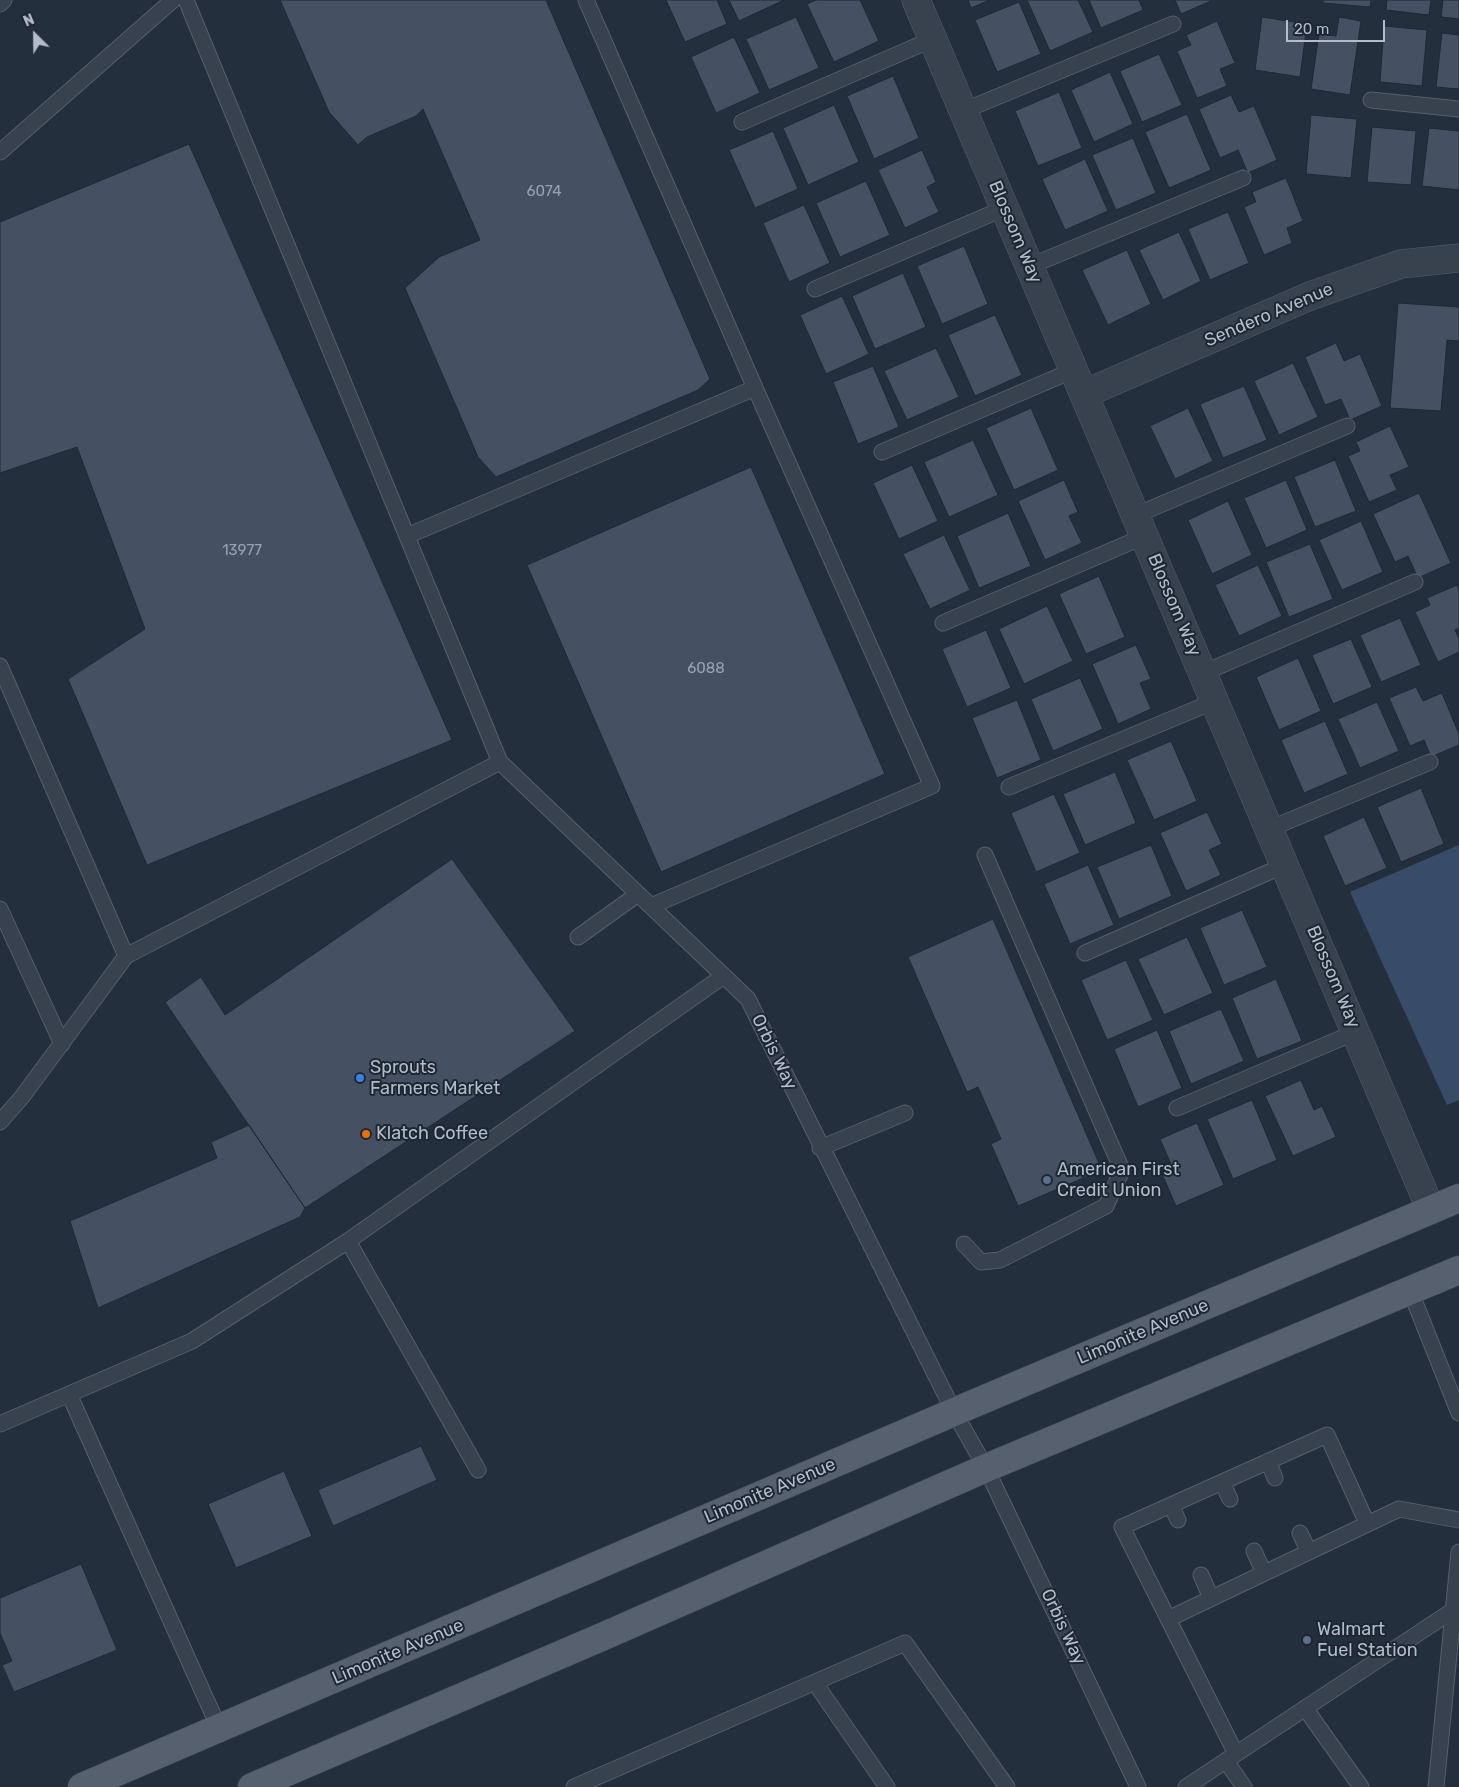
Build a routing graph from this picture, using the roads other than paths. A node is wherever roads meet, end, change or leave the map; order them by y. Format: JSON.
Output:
{"nodes":[{"id":1,"x":4,"y":0,"type":"edge"},
{"id":2,"x":173,"y":0,"type":"edge"},
{"id":3,"x":186,"y":0,"type":"edge"},
{"id":4,"x":586,"y":0,"type":"edge"},
{"id":5,"x":916,"y":0,"type":"edge"},
{"id":6,"x":0,"y":4,"type":"edge"},
{"id":7,"x":1173,"y":24,"type":"dead end"},
{"id":8,"x":933,"y":38,"type":"junction"},
{"id":9,"x":1371,"y":100,"type":"dead end"},
{"id":10,"x":1459,"y":109,"type":"edge"},
{"id":11,"x":964,"y":111,"type":"junction"},
{"id":12,"x":742,"y":122,"type":"dead end"},
{"id":13,"x":0,"y":152,"type":"edge"},
{"id":14,"x":1243,"y":178,"type":"dead end"},
{"id":15,"x":1005,"y":208,"type":"junction"},
{"id":16,"x":1459,"y":258,"type":"edge"},
{"id":17,"x":1030,"y":266,"type":"junction"},
{"id":18,"x":816,"y":289,"type":"dead end"},
{"id":19,"x":1079,"y":382,"type":"junction"},
{"id":20,"x":755,"y":388,"type":"junction"},
{"id":21,"x":1348,"y":426,"type":"dead end"},
{"id":22,"x":882,"y":452,"type":"dead end"},
{"id":23,"x":1141,"y":526,"type":"junction"},
{"id":24,"x":406,"y":536,"type":"junction"},
{"id":25,"x":1415,"y":582,"type":"dead end"},
{"id":26,"x":943,"y":623,"type":"dead end"},
{"id":27,"x":0,"y":666,"type":"edge"},
{"id":28,"x":1203,"y":673,"type":"junction"},
{"id":29,"x":1215,"y":701,"type":"junction"},
{"id":30,"x":500,"y":762,"type":"junction"},
{"id":31,"x":1430,"y":762,"type":"dead end"},
{"id":32,"x":1009,"y":787,"type":"dead end"},
{"id":33,"x":1269,"y":829,"type":"junction"},
{"id":34,"x":985,"y":855,"type":"dead end"},
{"id":35,"x":1284,"y":865,"type":"junction"},
{"id":36,"x":638,"y":894,"type":"junction"},
{"id":37,"x":651,"y":906,"type":"junction"},
{"id":38,"x":0,"y":909,"type":"edge"},
{"id":39,"x":578,"y":937,"type":"dead end"},
{"id":40,"x":1085,"y":953,"type":"dead end"},
{"id":41,"x":126,"y":956,"type":"junction"},
{"id":42,"x":722,"y":977,"type":"junction"},
{"id":43,"x":1356,"y":1032,"type":"junction"},
{"id":44,"x":62,"y":1044,"type":"junction"},
{"id":45,"x":1178,"y":1108,"type":"dead end"},
{"id":46,"x":905,"y":1113,"type":"dead end"},
{"id":47,"x":0,"y":1122,"type":"edge"},
{"id":48,"x":820,"y":1148,"type":"junction"},
{"id":49,"x":1459,"y":1198,"type":"edge"},
{"id":50,"x":1431,"y":1210,"type":"junction"},
{"id":51,"x":348,"y":1241,"type":"junction"},
{"id":52,"x":964,"y":1244,"type":"dead end"},
{"id":53,"x":1459,"y":1270,"type":"edge"},
{"id":54,"x":1410,"y":1290,"type":"junction"},
{"id":55,"x":69,"y":1394,"type":"junction"},
{"id":56,"x":954,"y":1412,"type":"junction"},
{"id":57,"x":1459,"y":1413,"type":"edge"},
{"id":58,"x":0,"y":1424,"type":"edge"},
{"id":59,"x":1268,"y":1461,"type":"junction"},
{"id":60,"x":986,"y":1468,"type":"junction"},
{"id":61,"x":478,"y":1470,"type":"dead end"},
{"id":62,"x":1275,"y":1478,"type":"dead end"},
{"id":63,"x":1222,"y":1482,"type":"junction"},
{"id":64,"x":1230,"y":1499,"type":"dead end"},
{"id":65,"x":1171,"y":1505,"type":"junction"},
{"id":66,"x":1178,"y":1520,"type":"dead end"},
{"id":67,"x":1459,"y":1520,"type":"edge"},
{"id":68,"x":1367,"y":1523,"type":"junction"},
{"id":69,"x":1300,"y":1533,"type":"dead end"},
{"id":70,"x":1254,"y":1551,"type":"dead end"},
{"id":71,"x":1309,"y":1552,"type":"junction"},
{"id":72,"x":1459,"y":1552,"type":"edge"},
{"id":73,"x":1264,"y":1572,"type":"junction"},
{"id":74,"x":1201,"y":1575,"type":"dead end"},
{"id":75,"x":1211,"y":1598,"type":"junction"},
{"id":76,"x":1452,"y":1611,"type":"junction"},
{"id":77,"x":1168,"y":1619,"type":"junction"},
{"id":78,"x":815,"y":1683,"type":"junction"},
{"id":79,"x":1305,"y":1708,"type":"junction"},
{"id":80,"x":219,"y":1728,"type":"junction"},
{"id":81,"x":1231,"y":1757,"type":"junction"},
{"id":82,"x":82,"y":1787,"type":"edge"},
{"id":83,"x":252,"y":1787,"type":"edge"},
{"id":84,"x":574,"y":1787,"type":"edge"},
{"id":85,"x":887,"y":1787,"type":"edge"},
{"id":86,"x":1007,"y":1787,"type":"edge"},
{"id":87,"x":1138,"y":1787,"type":"edge"},
{"id":88,"x":1186,"y":1787,"type":"edge"},
{"id":89,"x":1244,"y":1787,"type":"edge"},
{"id":90,"x":1360,"y":1787,"type":"edge"},
{"id":91,"x":1436,"y":1787,"type":"edge"}],
"edges":[{"from":1,"to":6,"type":"lane"},
{"from":2,"to":13,"type":"lane"},
{"from":3,"to":24,"type":"lane"},
{"from":4,"to":20,"type":"lane"},
{"from":5,"to":8,"type":"street","name":"Blossom Way"},
{"from":7,"to":11,"type":"lane"},
{"from":8,"to":11,"type":"street","name":"Blossom Way"},
{"from":8,"to":12,"type":"lane"},
{"from":9,"to":10,"type":"lane"},
{"from":11,"to":15,"type":"street","name":"Blossom Way"},
{"from":14,"to":17,"type":"lane"},
{"from":15,"to":17,"type":"street","name":"Blossom Way"},
{"from":15,"to":18,"type":"lane"},
{"from":16,"to":19,"type":"street","name":"Sendero Avenue"},
{"from":17,"to":19,"type":"street","name":"Blossom Way"},
{"from":19,"to":22,"type":"lane"},
{"from":19,"to":23,"type":"street","name":"Blossom Way"},
{"from":20,"to":24,"type":"lane"},
{"from":20,"to":37,"type":"lane"},
{"from":21,"to":23,"type":"lane"},
{"from":23,"to":26,"type":"lane"},
{"from":23,"to":28,"type":"street","name":"Blossom Way"},
{"from":24,"to":30,"type":"lane"},
{"from":25,"to":28,"type":"lane"},
{"from":27,"to":41,"type":"lane"},
{"from":28,"to":29,"type":"street","name":"Blossom Way"},
{"from":29,"to":32,"type":"lane"},
{"from":29,"to":33,"type":"street","name":"Blossom Way"},
{"from":30,"to":36,"type":"lane","name":"Orbis Way"},
{"from":30,"to":41,"type":"lane"},
{"from":31,"to":33,"type":"lane"},
{"from":33,"to":35,"type":"street","name":"Blossom Way"},
{"from":34,"to":52,"type":"lane"},
{"from":35,"to":40,"type":"lane"},
{"from":35,"to":43,"type":"street","name":"Blossom Way"},
{"from":36,"to":37,"type":"lane","name":"Orbis Way"},
{"from":36,"to":39,"type":"lane"},
{"from":37,"to":42,"type":"lane","name":"Orbis Way"},
{"from":38,"to":44,"type":"lane"},
{"from":41,"to":44,"type":"lane"},
{"from":42,"to":48,"type":"lane","name":"Orbis Way"},
{"from":42,"to":51,"type":"lane"},
{"from":43,"to":45,"type":"lane"},
{"from":43,"to":50,"type":"street","name":"Blossom Way"},
{"from":44,"to":47,"type":"lane"},
{"from":46,"to":48,"type":"lane"},
{"from":48,"to":56,"type":"lane","name":"Orbis Way"},
{"from":49,"to":50,"type":"main road","name":"Limonite Avenue"},
{"from":50,"to":56,"type":"main road","name":"Limonite Avenue"},
{"from":51,"to":55,"type":"lane"},
{"from":51,"to":61,"type":"lane"},
{"from":53,"to":54,"type":"main road"},
{"from":54,"to":57,"type":"lane"},
{"from":54,"to":60,"type":"main road"},
{"from":55,"to":58,"type":"lane"},
{"from":55,"to":80,"type":"lane"},
{"from":56,"to":60,"type":"lane","name":"Orbis Way"},
{"from":56,"to":80,"type":"main road","name":"Limonite Avenue"},
{"from":59,"to":62,"type":"lane"},
{"from":59,"to":63,"type":"lane"},
{"from":59,"to":68,"type":"lane"},
{"from":60,"to":83,"type":"main road"},
{"from":60,"to":87,"type":"lane","name":"Orbis Way"},
{"from":63,"to":64,"type":"lane"},
{"from":63,"to":65,"type":"lane"},
{"from":65,"to":66,"type":"lane"},
{"from":65,"to":77,"type":"lane"},
{"from":67,"to":68,"type":"lane"},
{"from":68,"to":71,"type":"lane"},
{"from":69,"to":71,"type":"lane"},
{"from":70,"to":73,"type":"lane"},
{"from":71,"to":73,"type":"lane"},
{"from":72,"to":76,"type":"lane"},
{"from":73,"to":75,"type":"lane"},
{"from":74,"to":75,"type":"lane"},
{"from":75,"to":77,"type":"lane"},
{"from":76,"to":79,"type":"lane"},
{"from":76,"to":91,"type":"lane"},
{"from":77,"to":81,"type":"lane"},
{"from":78,"to":84,"type":"lane"},
{"from":78,"to":85,"type":"lane"},
{"from":78,"to":86,"type":"lane"},
{"from":79,"to":81,"type":"lane"},
{"from":79,"to":90,"type":"lane"},
{"from":80,"to":82,"type":"main road","name":"Limonite Avenue"},
{"from":81,"to":88,"type":"lane"},
{"from":81,"to":89,"type":"lane"}]}
